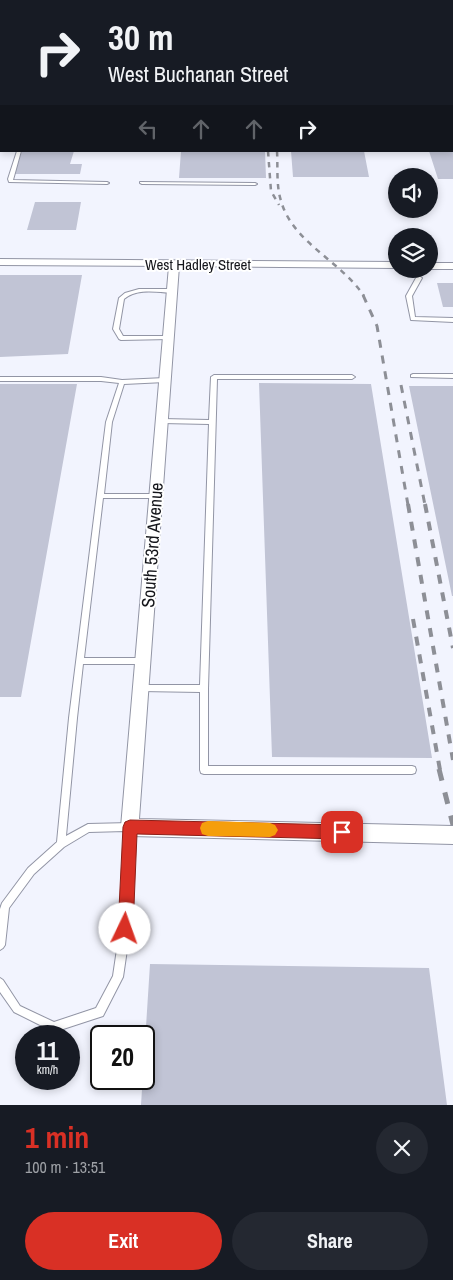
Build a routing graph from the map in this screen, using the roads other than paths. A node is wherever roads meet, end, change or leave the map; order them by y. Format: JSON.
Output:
{"nodes":[{"id":1,"x":19,"y":152,"type":"edge"},
{"id":2,"x":107,"y":182,"type":"dead end"},
{"id":3,"x":142,"y":183,"type":"dead end"},
{"id":4,"x":255,"y":184,"type":"dead end"},
{"id":5,"x":0,"y":262,"type":"edge"},
{"id":6,"x":174,"y":264,"type":"junction"},
{"id":7,"x":388,"y":265,"type":"edge"},
{"id":8,"x":438,"y":266,"type":"edge"},
{"id":9,"x":453,"y":266,"type":"edge"},
{"id":10,"x":419,"y":278,"type":"dead end"},
{"id":11,"x":172,"y":291,"type":"junction"},
{"id":12,"x":453,"y":320,"type":"edge"},
{"id":13,"x":168,"y":338,"type":"junction"},
{"id":14,"x":413,"y":376,"type":"dead end"},
{"id":15,"x":453,"y":376,"type":"edge"},
{"id":16,"x":352,"y":377,"type":"dead end"},
{"id":17,"x":0,"y":379,"type":"edge"},
{"id":18,"x":165,"y":380,"type":"junction"},
{"id":19,"x":122,"y":382,"type":"junction"},
{"id":20,"x":162,"y":421,"type":"junction"},
{"id":21,"x":212,"y":422,"type":"junction"},
{"id":22,"x":100,"y":496,"type":"junction"},
{"id":23,"x":156,"y":496,"type":"junction"},
{"id":24,"x":80,"y":661,"type":"junction"},
{"id":25,"x":143,"y":661,"type":"junction"},
{"id":26,"x":141,"y":688,"type":"junction"},
{"id":27,"x":204,"y":689,"type":"junction"},
{"id":28,"x":412,"y":770,"type":"dead end"},
{"id":29,"x":130,"y":827,"type":"junction"},
{"id":30,"x":453,"y":835,"type":"edge"},
{"id":31,"x":61,"y":844,"type":"junction"},
{"id":32,"x":0,"y":945,"type":"edge"},
{"id":33,"x":0,"y":983,"type":"edge"}],
"edges":[{"from":1,"to":2,"type":"lane"},
{"from":3,"to":4,"type":"lane"},
{"from":5,"to":6,"type":"street","name":"West Hadley Street"},
{"from":6,"to":7,"type":"street","name":"West Hadley Street"},
{"from":6,"to":11,"type":"street","name":"South 53rd Avenue"},
{"from":8,"to":9,"type":"street"},
{"from":10,"to":12,"type":"lane"},
{"from":11,"to":13,"type":"street","name":"South 53rd Avenue"},
{"from":11,"to":13,"type":"lane"},
{"from":13,"to":18,"type":"street","name":"South 53rd Avenue"},
{"from":14,"to":15,"type":"lane"},
{"from":16,"to":21,"type":"lane"},
{"from":17,"to":19,"type":"lane"},
{"from":18,"to":19,"type":"lane"},
{"from":18,"to":20,"type":"street","name":"South 53rd Avenue"},
{"from":19,"to":22,"type":"lane"},
{"from":20,"to":21,"type":"lane"},
{"from":20,"to":23,"type":"street","name":"South 53rd Avenue"},
{"from":21,"to":27,"type":"lane"},
{"from":22,"to":23,"type":"lane"},
{"from":22,"to":24,"type":"lane"},
{"from":23,"to":25,"type":"street","name":"South 53rd Avenue"},
{"from":24,"to":25,"type":"lane"},
{"from":24,"to":31,"type":"lane"},
{"from":25,"to":26,"type":"street","name":"South 53rd Avenue"},
{"from":26,"to":27,"type":"lane"},
{"from":26,"to":29,"type":"street","name":"South 53rd Avenue"},
{"from":27,"to":28,"type":"lane"},
{"from":29,"to":30,"type":"street"},
{"from":29,"to":31,"type":"lane"},
{"from":29,"to":33,"type":"lane"},
{"from":31,"to":32,"type":"lane"}]}
